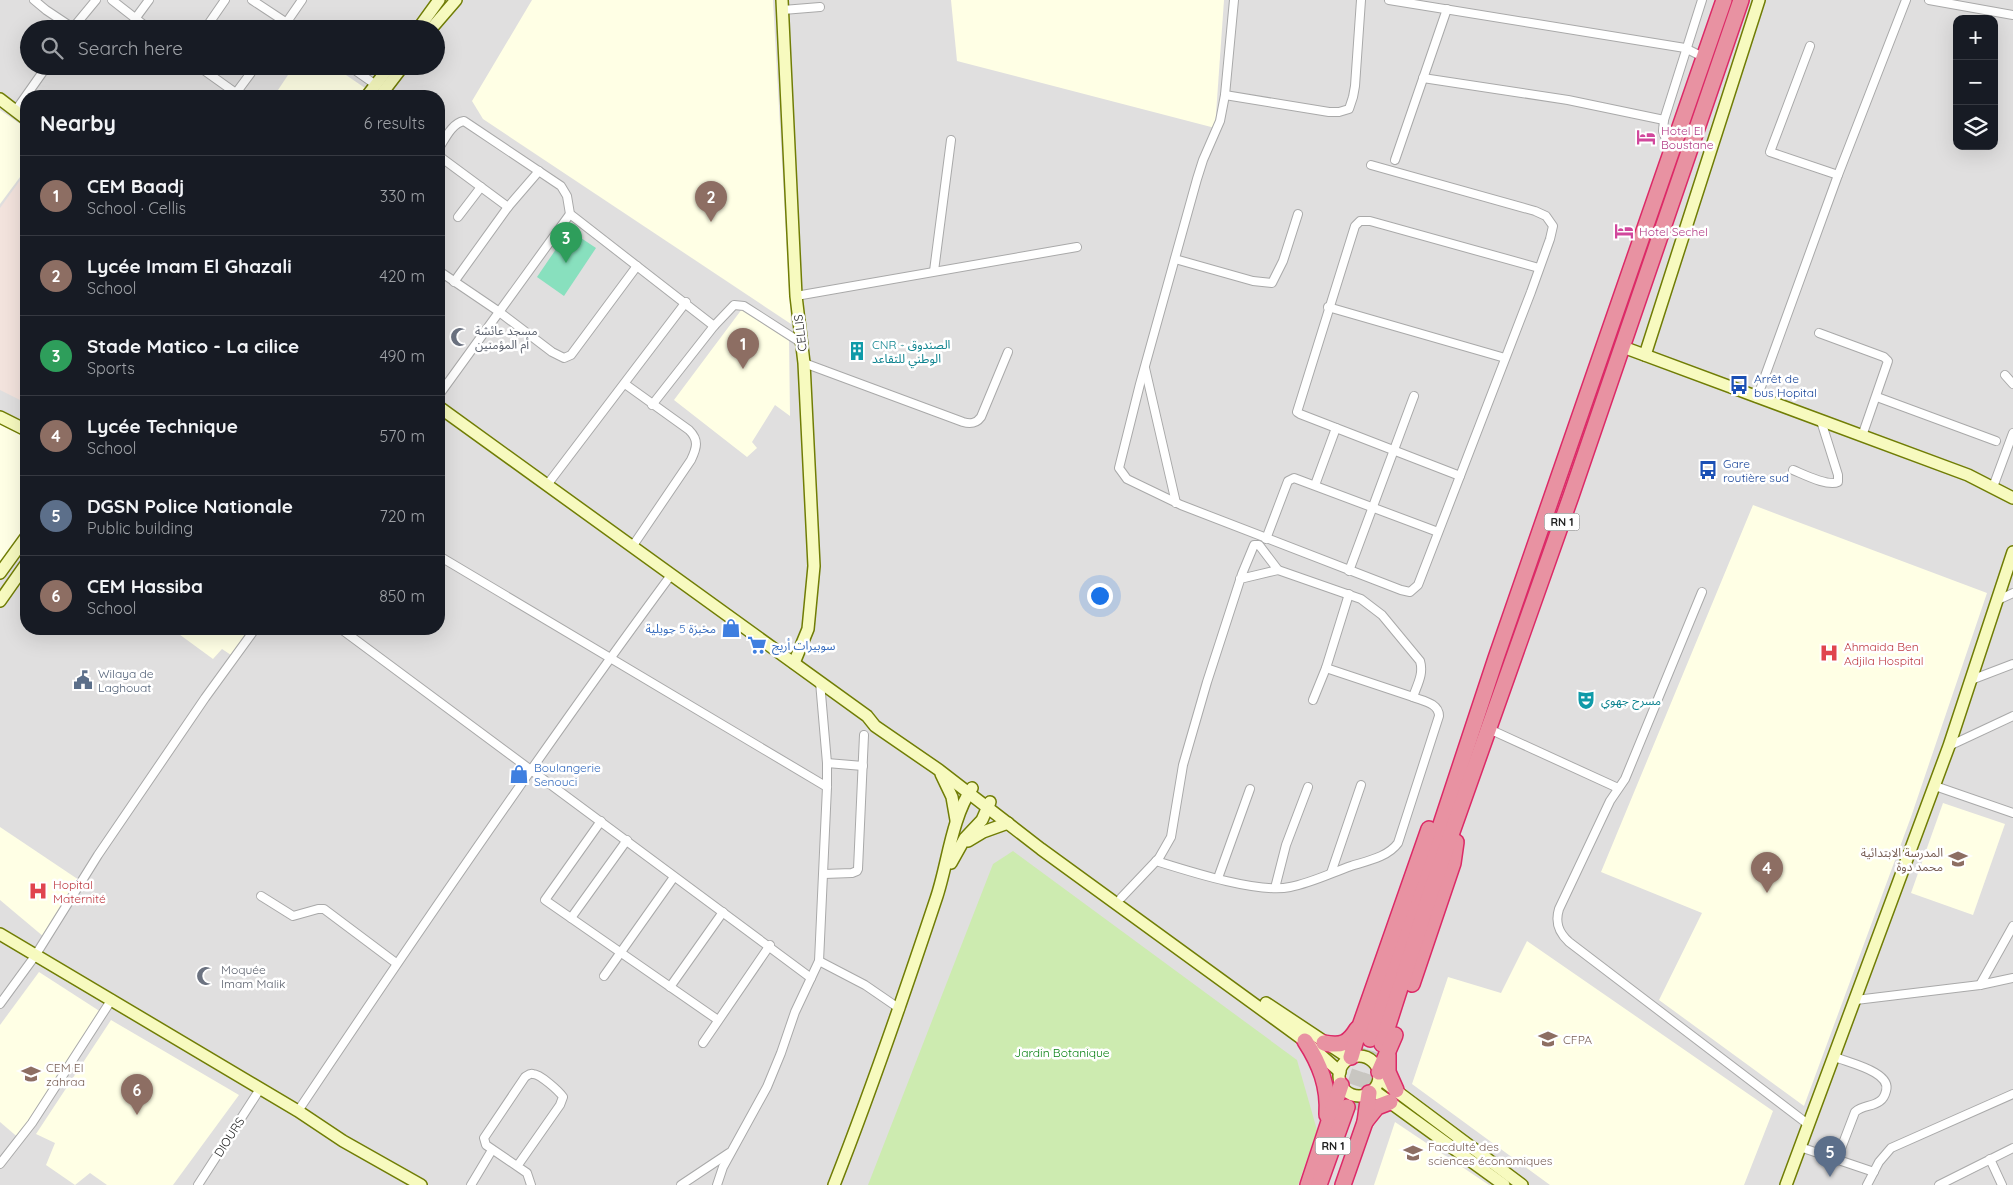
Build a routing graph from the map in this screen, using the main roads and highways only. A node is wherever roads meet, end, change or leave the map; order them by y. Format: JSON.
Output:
{"nodes":[{"id":1,"x":1724,"y":0,"type":"edge"},
{"id":2,"x":1741,"y":0,"type":"edge"},
{"id":3,"x":1458,"y":775,"type":"junction"},
{"id":4,"x":1360,"y":1026,"type":"junction"},
{"id":5,"x":1305,"y":1041,"type":"road end"},
{"id":6,"x":1324,"y":1043,"type":"road end"},
{"id":7,"x":1380,"y":1044,"type":"junction"},
{"id":8,"x":1350,"y":1058,"type":"road end"},
{"id":9,"x":1379,"y":1075,"type":"road end"},
{"id":10,"x":1340,"y":1078,"type":"road end"},
{"id":11,"x":1371,"y":1092,"type":"road end"},
{"id":12,"x":1357,"y":1113,"type":"junction"},
{"id":13,"x":1326,"y":1131,"type":"junction"},
{"id":14,"x":1308,"y":1185,"type":"edge"},
{"id":15,"x":1319,"y":1185,"type":"edge"},
{"id":16,"x":1332,"y":1185,"type":"edge"},
{"id":17,"x":1343,"y":1185,"type":"edge"}],
"edges":[{"from":1,"to":3,"type":"highway","number":"RN 1"},
{"from":2,"to":7,"type":"highway","number":"RN 1"},
{"from":3,"to":4,"type":"highway"},
{"from":3,"to":7,"type":"highway","number":"RN 1"},
{"from":4,"to":6,"type":"highway"},
{"from":4,"to":8,"type":"highway"},
{"from":5,"to":13,"type":"highway"},
{"from":7,"to":9,"type":"highway"},
{"from":7,"to":12,"type":"highway"},
{"from":10,"to":13,"type":"highway"},
{"from":11,"to":12,"type":"highway"},
{"from":12,"to":15,"type":"highway","number":"RN 1"},
{"from":12,"to":16,"type":"highway","number":"RN 1"},
{"from":12,"to":17,"type":"highway"},
{"from":13,"to":14,"type":"highway"}]}
